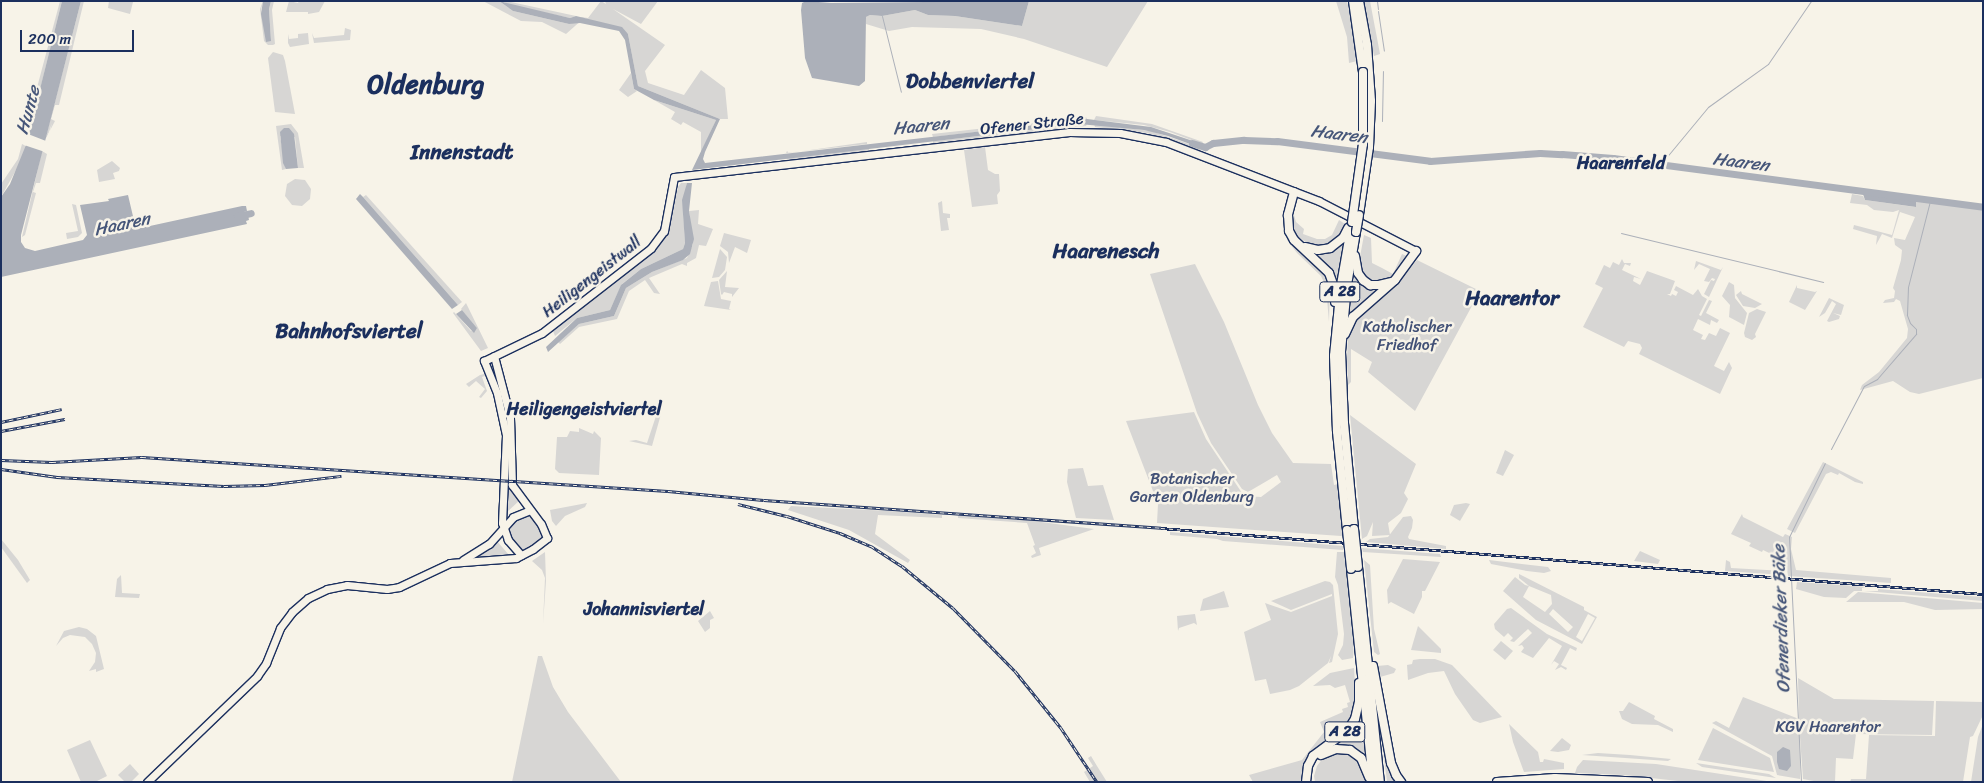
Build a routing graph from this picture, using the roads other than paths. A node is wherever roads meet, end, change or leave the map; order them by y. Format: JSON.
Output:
{"nodes":[{"id":1,"x":1353,"y":1,"type":"edge"},
{"id":2,"x":1359,"y":1,"type":"edge"},
{"id":3,"x":1365,"y":56,"type":"junction"},
{"id":4,"x":674,"y":177,"type":"joint"},
{"id":5,"x":1294,"y":192,"type":"junction"},
{"id":6,"x":1352,"y":228,"type":"junction"},
{"id":7,"x":1297,"y":243,"type":"junction"},
{"id":8,"x":1354,"y":248,"type":"junction"},
{"id":9,"x":1416,"y":251,"type":"joint"},
{"id":10,"x":1396,"y":280,"type":"junction"},
{"id":11,"x":1338,"y":354,"type":"junction"},
{"id":12,"x":494,"y":356,"type":"junction"},
{"id":13,"x":530,"y":510,"type":"junction"},
{"id":14,"x":503,"y":527,"type":"junction"},
{"id":15,"x":521,"y":555,"type":"junction"},
{"id":16,"x":463,"y":560,"type":"junction"},
{"id":17,"x":1355,"y":568,"type":"junction"},
{"id":18,"x":1363,"y":654,"type":"junction"},
{"id":19,"x":1366,"y":669,"type":"junction"},
{"id":20,"x":1400,"y":780,"type":"edge"},
{"id":21,"x":146,"y":782,"type":"edge"},
{"id":22,"x":1306,"y":782,"type":"edge"},
{"id":23,"x":1311,"y":782,"type":"edge"},
{"id":24,"x":1371,"y":782,"type":"edge"},
{"id":25,"x":1380,"y":782,"type":"edge"},
{"id":26,"x":1497,"y":782,"type":"edge"},
{"id":27,"x":1648,"y":782,"type":"edge"}],
"edges":[{"from":1,"to":3,"type":"highway","number":"A 28"},
{"from":2,"to":3,"type":"highway","number":"A 28"},
{"from":3,"to":6,"type":"highway","number":"A 28","bridge":true},
{"from":4,"to":5,"type":"main road","name":"Ofener Straße"},
{"from":4,"to":12,"type":"main road","name":"Heiligengeistwall"},
{"from":5,"to":7,"type":"highway"},
{"from":5,"to":9,"type":"main road","name":"Ofener Straße"},
{"from":6,"to":7,"type":"highway"},
{"from":6,"to":8,"type":"highway","number":"A 28"},
{"from":6,"to":11,"type":"highway","number":"A 28"},
{"from":7,"to":11,"type":"highway"},
{"from":8,"to":10,"type":"highway"},
{"from":8,"to":11,"type":"highway","number":"A 28"},
{"from":9,"to":10,"type":"highway"},
{"from":10,"to":11,"type":"highway"},
{"from":11,"to":17,"type":"highway","number":"A 28","bridge":true},
{"from":12,"to":13,"type":"main road"},
{"from":12,"to":14,"type":"main road","name":"Heiligengeistwall"},
{"from":13,"to":14,"type":"main road"},
{"from":13,"to":15,"type":"main road"},
{"from":14,"to":15,"type":"main road"},
{"from":14,"to":16,"type":"main road"},
{"from":15,"to":16,"type":"main road"},
{"from":16,"to":21,"type":"main road"},
{"from":17,"to":18,"type":"highway","number":"A 28"},
{"from":17,"to":18,"type":"highway","number":"A 28"},
{"from":18,"to":19,"type":"highway"},
{"from":19,"to":20,"type":"highway","number":"A 28"},
{"from":19,"to":22,"type":"highway","number":"A 28"},
{"from":19,"to":24,"type":"highway"},
{"from":19,"to":25,"type":"highway"},
{"from":23,"to":24,"type":"highway"},
{"from":26,"to":27,"type":"highway"}]}
